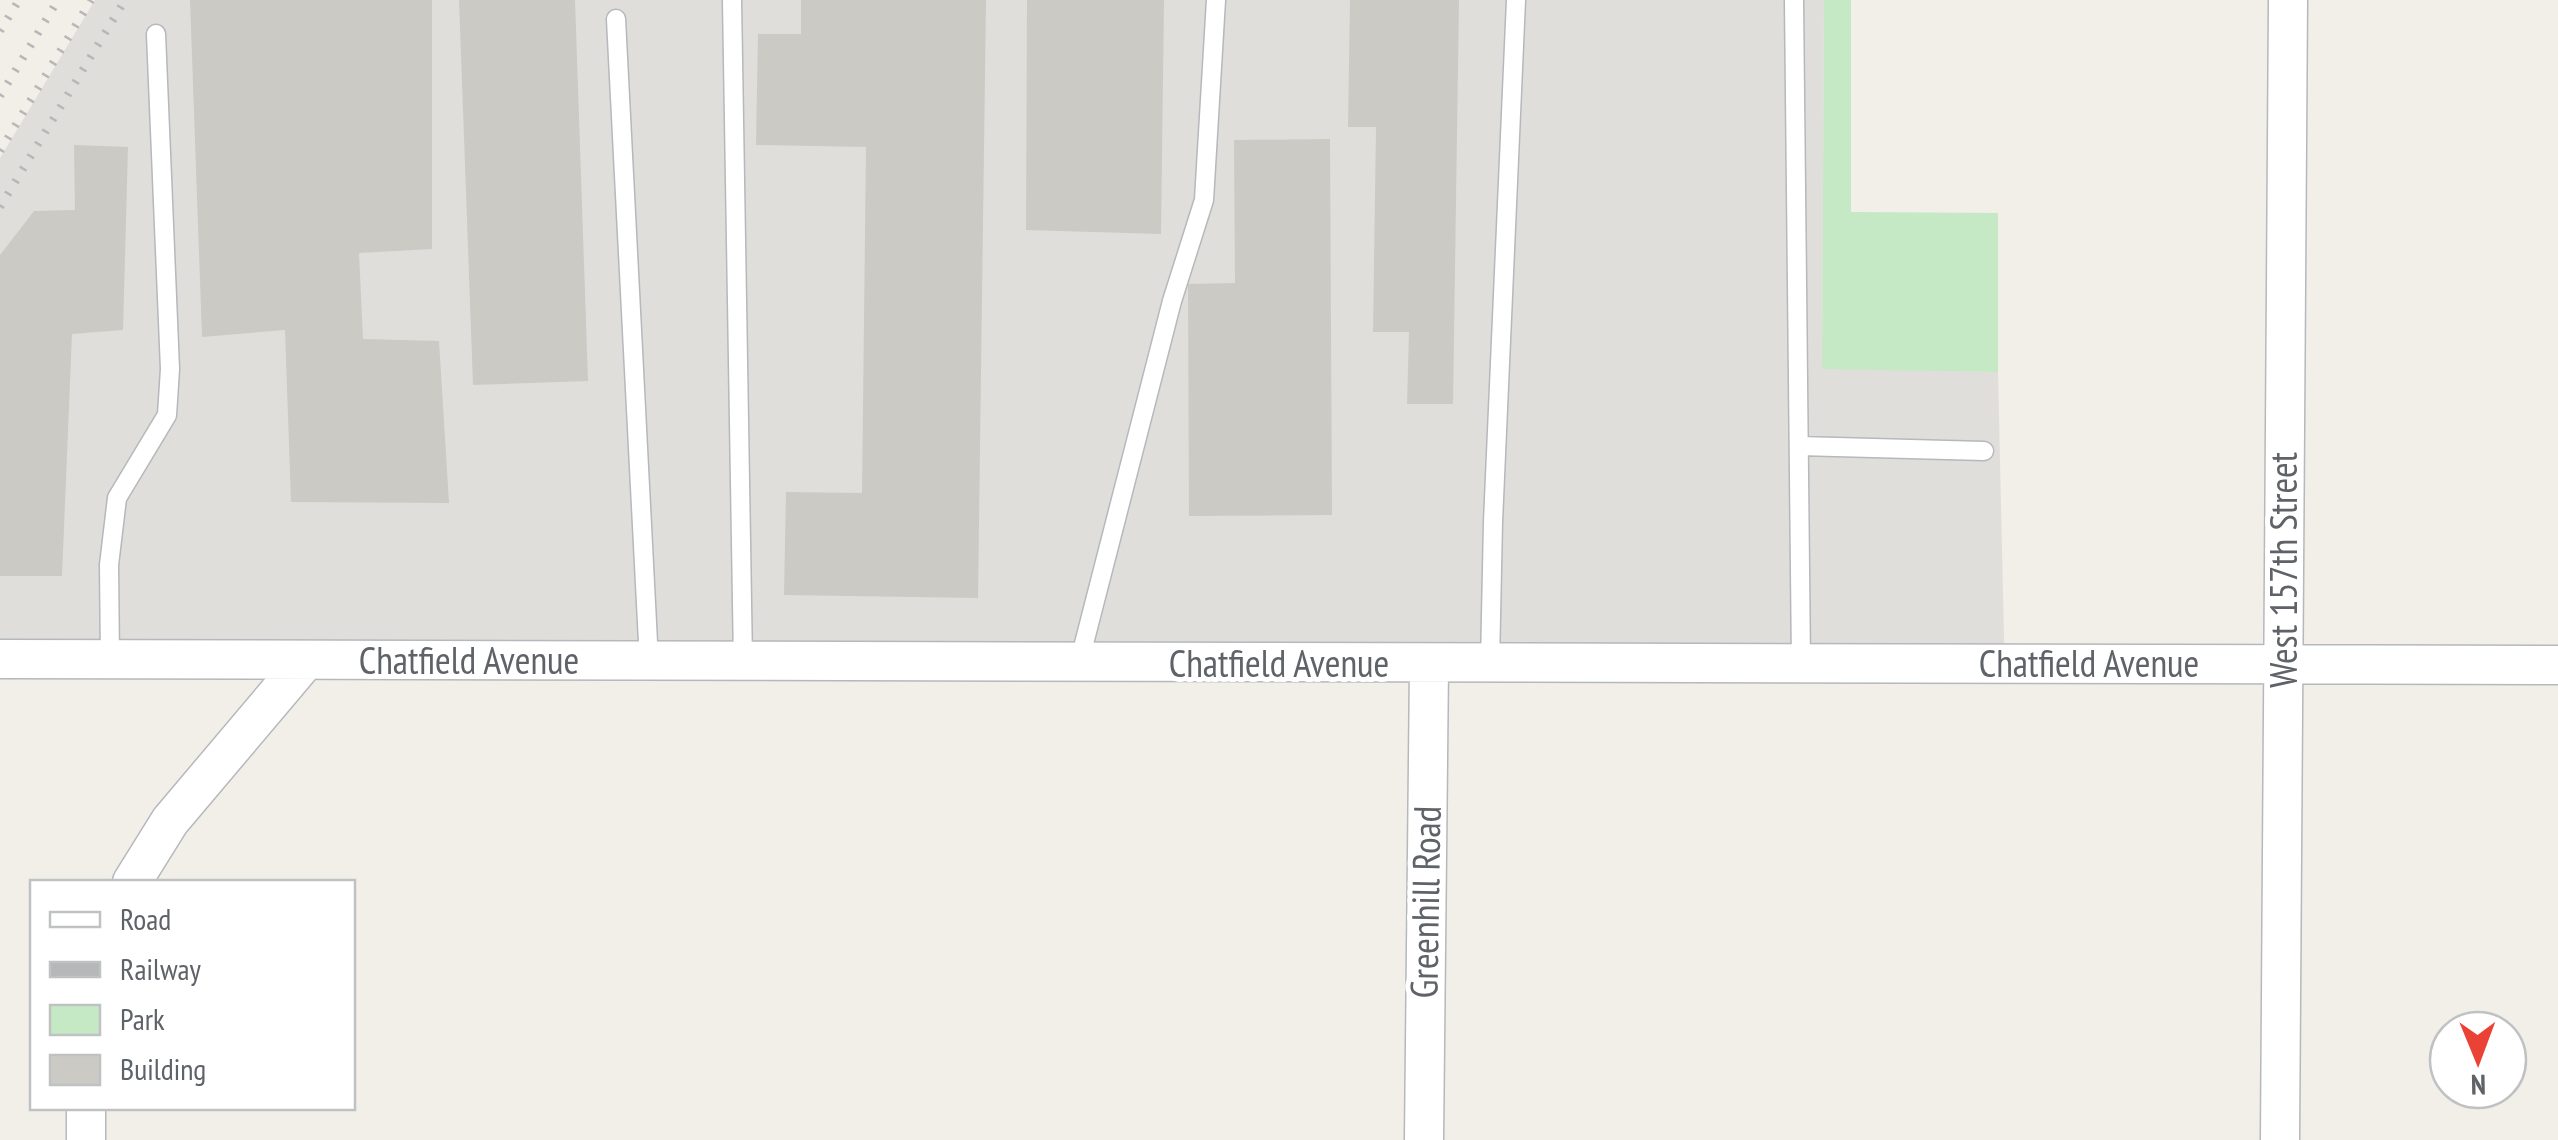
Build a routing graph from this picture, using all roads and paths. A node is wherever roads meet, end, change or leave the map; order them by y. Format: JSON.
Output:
{"nodes":[{"id":1,"x":732,"y":0,"type":"edge"},
{"id":2,"x":1216,"y":0,"type":"edge"},
{"id":3,"x":1516,"y":0,"type":"edge"},
{"id":4,"x":1794,"y":0,"type":"edge"},
{"id":5,"x":2288,"y":0,"type":"edge"},
{"id":6,"x":616,"y":19,"type":"dead end"},
{"id":7,"x":156,"y":34,"type":"dead end"},
{"id":8,"x":1799,"y":446,"type":"junction"},
{"id":9,"x":1984,"y":451,"type":"dead end"},
{"id":10,"x":0,"y":659,"type":"edge"},
{"id":11,"x":110,"y":660,"type":"junction"},
{"id":12,"x":306,"y":660,"type":"junction"},
{"id":13,"x":649,"y":662,"type":"junction"},
{"id":14,"x":743,"y":662,"type":"junction"},
{"id":15,"x":1079,"y":664,"type":"junction"},
{"id":16,"x":1490,"y":664,"type":"junction"},
{"id":17,"x":1801,"y":664,"type":"junction"},
{"id":18,"x":2283,"y":664,"type":"junction"},
{"id":19,"x":1428,"y":665,"type":"junction"},
{"id":20,"x":2558,"y":665,"type":"edge"},
{"id":21,"x":133,"y":880,"type":"edge"},
{"id":22,"x":86,"y":1110,"type":"edge"},
{"id":23,"x":86,"y":1140,"type":"edge"},
{"id":24,"x":1424,"y":1140,"type":"edge"},
{"id":25,"x":2280,"y":1140,"type":"edge"}],
"edges":[{"from":1,"to":14,"type":"lane"},
{"from":2,"to":15,"type":"lane"},
{"from":3,"to":16,"type":"lane"},
{"from":4,"to":8,"type":"lane"},
{"from":5,"to":18,"type":"street","name":"West 157th Street"},
{"from":6,"to":13,"type":"lane"},
{"from":7,"to":11,"type":"lane"},
{"from":8,"to":9,"type":"lane"},
{"from":8,"to":17,"type":"lane"},
{"from":10,"to":11,"type":"street","name":"Chatfield Avenue"},
{"from":11,"to":12,"type":"street","name":"Chatfield Avenue"},
{"from":12,"to":13,"type":"street","name":"Chatfield Avenue"},
{"from":12,"to":21,"type":"street"},
{"from":13,"to":14,"type":"street","name":"Chatfield Avenue"},
{"from":14,"to":15,"type":"street","name":"Chatfield Avenue"},
{"from":15,"to":19,"type":"street","name":"Chatfield Avenue"},
{"from":16,"to":17,"type":"street","name":"Chatfield Avenue"},
{"from":16,"to":19,"type":"street","name":"Chatfield Avenue"},
{"from":17,"to":18,"type":"street","name":"Chatfield Avenue"},
{"from":18,"to":20,"type":"street","name":"Chatfield Avenue"},
{"from":18,"to":25,"type":"street","name":"West 157th Street"},
{"from":19,"to":24,"type":"street","name":"Greenhill Road"},
{"from":22,"to":23,"type":"street"}]}
